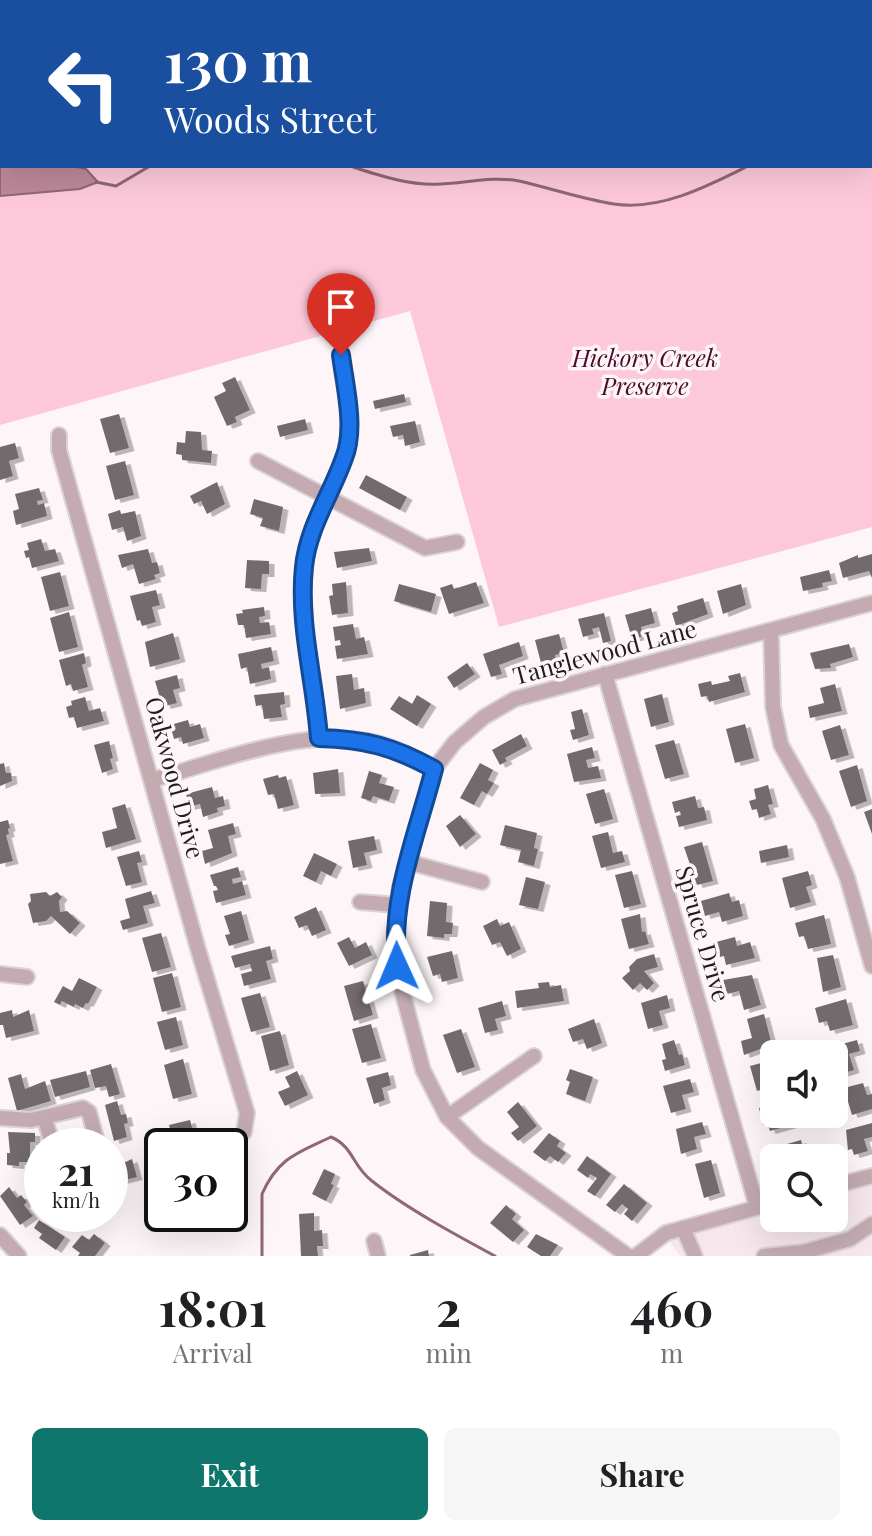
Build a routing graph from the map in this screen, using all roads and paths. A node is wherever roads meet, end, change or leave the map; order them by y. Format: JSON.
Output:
{"nodes":[{"id":1,"x":341,"y":355,"type":"dead end"},
{"id":2,"x":59,"y":435,"type":"dead end"},
{"id":3,"x":258,"y":461,"type":"dead end"},
{"id":4,"x":326,"y":496,"type":"junction"},
{"id":5,"x":457,"y":542,"type":"dead end"},
{"id":6,"x":872,"y":603,"type":"edge"},
{"id":7,"x":771,"y":631,"type":"junction"},
{"id":8,"x":605,"y":674,"type":"junction"},
{"id":9,"x":319,"y":738,"type":"junction"},
{"id":10,"x":434,"y":769,"type":"junction"},
{"id":11,"x":152,"y":780,"type":"junction"},
{"id":12,"x":408,"y":862,"type":"junction"},
{"id":13,"x":482,"y":882,"type":"dead end"},
{"id":14,"x":360,"y":902,"type":"dead end"},
{"id":15,"x":397,"y":905,"type":"junction"},
{"id":16,"x":872,"y":966,"type":"edge"},
{"id":17,"x":0,"y":974,"type":"edge"},
{"id":18,"x":27,"y":977,"type":"dead end"},
{"id":19,"x":534,"y":1056,"type":"dead end"},
{"id":20,"x":44,"y":1117,"type":"junction"},
{"id":21,"x":447,"y":1117,"type":"junction"},
{"id":22,"x":0,"y":1118,"type":"edge"},
{"id":23,"x":47,"y":1128,"type":"edge"},
{"id":24,"x":93,"y":1128,"type":"edge"},
{"id":25,"x":245,"y":1128,"type":"edge"},
{"id":26,"x":872,"y":1176,"type":"edge"},
{"id":27,"x":848,"y":1182,"type":"edge"},
{"id":28,"x":760,"y":1206,"type":"edge"},
{"id":29,"x":757,"y":1207,"type":"junction"},
{"id":30,"x":872,"y":1224,"type":"edge"},
{"id":31,"x":683,"y":1228,"type":"junction"},
{"id":32,"x":0,"y":1235,"type":"edge"},
{"id":33,"x":19,"y":1256,"type":"edge"},
{"id":34,"x":628,"y":1256,"type":"edge"},
{"id":35,"x":636,"y":1256,"type":"edge"},
{"id":36,"x":695,"y":1256,"type":"edge"},
{"id":37,"x":764,"y":1256,"type":"edge"}],
"edges":[{"from":1,"to":4,"type":"street"},
{"from":2,"to":11,"type":"street","name":"Oakwood Drive"},
{"from":3,"to":4,"type":"street"},
{"from":4,"to":5,"type":"street"},
{"from":4,"to":9,"type":"street"},
{"from":6,"to":7,"type":"street","name":"Tanglewood Lane"},
{"from":7,"to":8,"type":"street","name":"Tanglewood Lane"},
{"from":7,"to":16,"type":"street"},
{"from":8,"to":10,"type":"street","name":"Tanglewood Lane"},
{"from":8,"to":29,"type":"street","name":"Spruce Drive"},
{"from":9,"to":10,"type":"street"},
{"from":9,"to":11,"type":"street"},
{"from":10,"to":12,"type":"street","name":"Tanglewood Lane"},
{"from":11,"to":25,"type":"street","name":"Oakwood Drive"},
{"from":12,"to":13,"type":"street"},
{"from":12,"to":15,"type":"street","name":"Tanglewood Lane"},
{"from":14,"to":15,"type":"street"},
{"from":15,"to":21,"type":"street","name":"Tanglewood Lane"},
{"from":17,"to":18,"type":"street"},
{"from":19,"to":21,"type":"street"},
{"from":20,"to":22,"type":"street"},
{"from":20,"to":23,"type":"street"},
{"from":20,"to":24,"type":"street"},
{"from":21,"to":34,"type":"street","name":"Tanglewood Lane"},
{"from":26,"to":27,"type":"street"},
{"from":28,"to":29,"type":"street"},
{"from":29,"to":31,"type":"street"},
{"from":30,"to":37,"type":"street"},
{"from":31,"to":35,"type":"street"},
{"from":31,"to":36,"type":"street"},
{"from":32,"to":33,"type":"street"}]}
